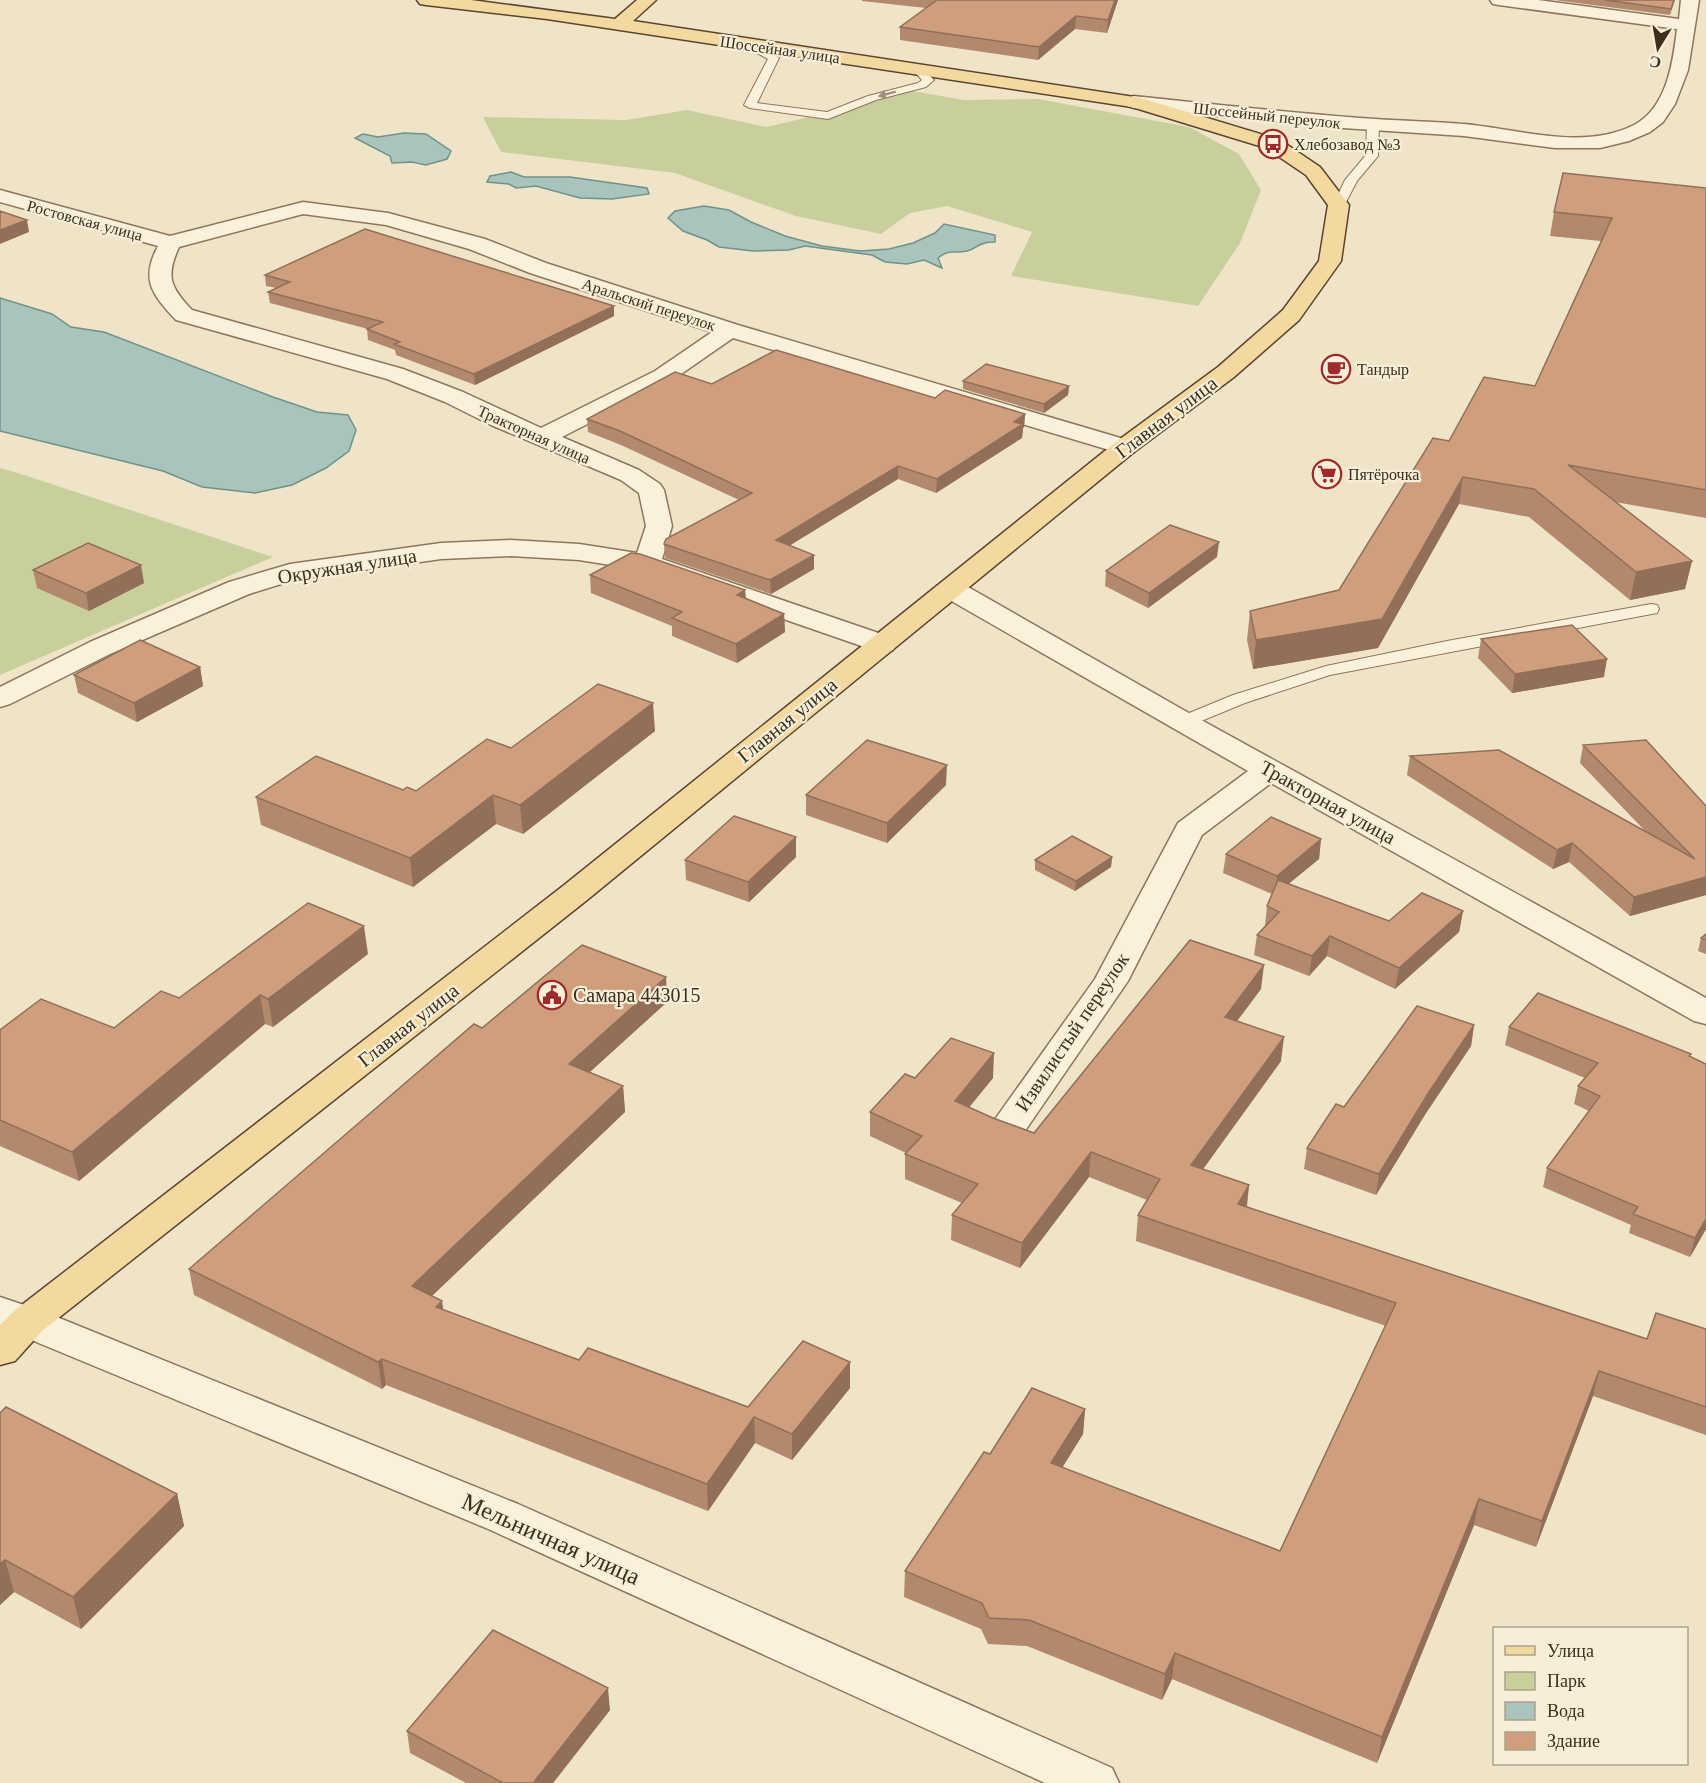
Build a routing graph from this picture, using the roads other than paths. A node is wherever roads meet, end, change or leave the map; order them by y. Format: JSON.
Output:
{"nodes":[{"id":1,"x":426,"y":0,"type":"edge"},
{"id":2,"x":647,"y":0,"type":"edge"},
{"id":3,"x":1499,"y":0,"type":"edge"},
{"id":4,"x":1690,"y":0,"type":"edge"},
{"id":5,"x":1687,"y":24,"type":"junction"},
{"id":6,"x":618,"y":25,"type":"junction"},
{"id":7,"x":748,"y":44,"type":"junction"},
{"id":8,"x":917,"y":69,"type":"junction"},
{"id":9,"x":1134,"y":102,"type":"junction"},
{"id":10,"x":1373,"y":125,"type":"junction"},
{"id":11,"x":0,"y":196,"type":"edge"},
{"id":12,"x":1339,"y":205,"type":"junction"},
{"id":13,"x":170,"y":243,"type":"junction"},
{"id":14,"x":730,"y":330,"type":"junction"},
{"id":15,"x":543,"y":437,"type":"junction"},
{"id":16,"x":1125,"y":447,"type":"junction"},
{"id":17,"x":647,"y":563,"type":"junction"},
{"id":18,"x":951,"y":588,"type":"junction"},
{"id":19,"x":1651,"y":609,"type":"dead end"},
{"id":20,"x":883,"y":644,"type":"junction"},
{"id":21,"x":0,"y":698,"type":"edge"},
{"id":22,"x":1183,"y":722,"type":"junction"},
{"id":23,"x":1270,"y":769,"type":"junction"},
{"id":24,"x":1706,"y":1013,"type":"edge"},
{"id":25,"x":1005,"y":1132,"type":"edge"},
{"id":26,"x":9,"y":1328,"type":"edge"},
{"id":27,"x":1095,"y":1783,"type":"edge"}],
"edges":[{"from":1,"to":6,"type":"main road","name":"Шоссейная улица"},
{"from":2,"to":6,"type":"main road"},
{"from":3,"to":5,"type":"street"},
{"from":4,"to":5,"type":"street","name":"Шоссейный переулок"},
{"from":5,"to":10,"type":"street","name":"Шоссейный переулок"},
{"from":6,"to":7,"type":"main road","name":"Шоссейная улица"},
{"from":7,"to":8,"type":"main road","name":"Шоссейная улица"},
{"from":8,"to":7,"type":"lane","one_way":true},
{"from":8,"to":9,"type":"main road","name":"Шоссейная улица"},
{"from":9,"to":10,"type":"street","name":"Шоссейный переулок"},
{"from":9,"to":12,"type":"main road"},
{"from":10,"to":12,"type":"lane"},
{"from":11,"to":13,"type":"street","name":"Ростовская улица"},
{"from":12,"to":16,"type":"main road","name":"Главная улица"},
{"from":13,"to":14,"type":"street","name":"Аральский переулок"},
{"from":13,"to":15,"type":"street","name":"Тракторная улица"},
{"from":14,"to":15,"type":"street"},
{"from":14,"to":16,"type":"street","name":"Аральский переулок"},
{"from":15,"to":17,"type":"street","name":"Тракторная улица"},
{"from":16,"to":18,"type":"main road","name":"Главная улица"},
{"from":17,"to":20,"type":"street"},
{"from":17,"to":21,"type":"street","name":"Окружная улица"},
{"from":18,"to":20,"type":"main road","name":"Главная улица"},
{"from":18,"to":22,"type":"street","name":"Тракторная улица"},
{"from":19,"to":22,"type":"lane"},
{"from":20,"to":26,"type":"main road","name":"Главная улица"},
{"from":22,"to":23,"type":"street","name":"Тракторная улица"},
{"from":23,"to":24,"type":"street","name":"Тракторная улица"},
{"from":23,"to":25,"type":"street","name":"Извилистый переулок"},
{"from":26,"to":27,"type":"street","name":"Мельничная улица"}]}
